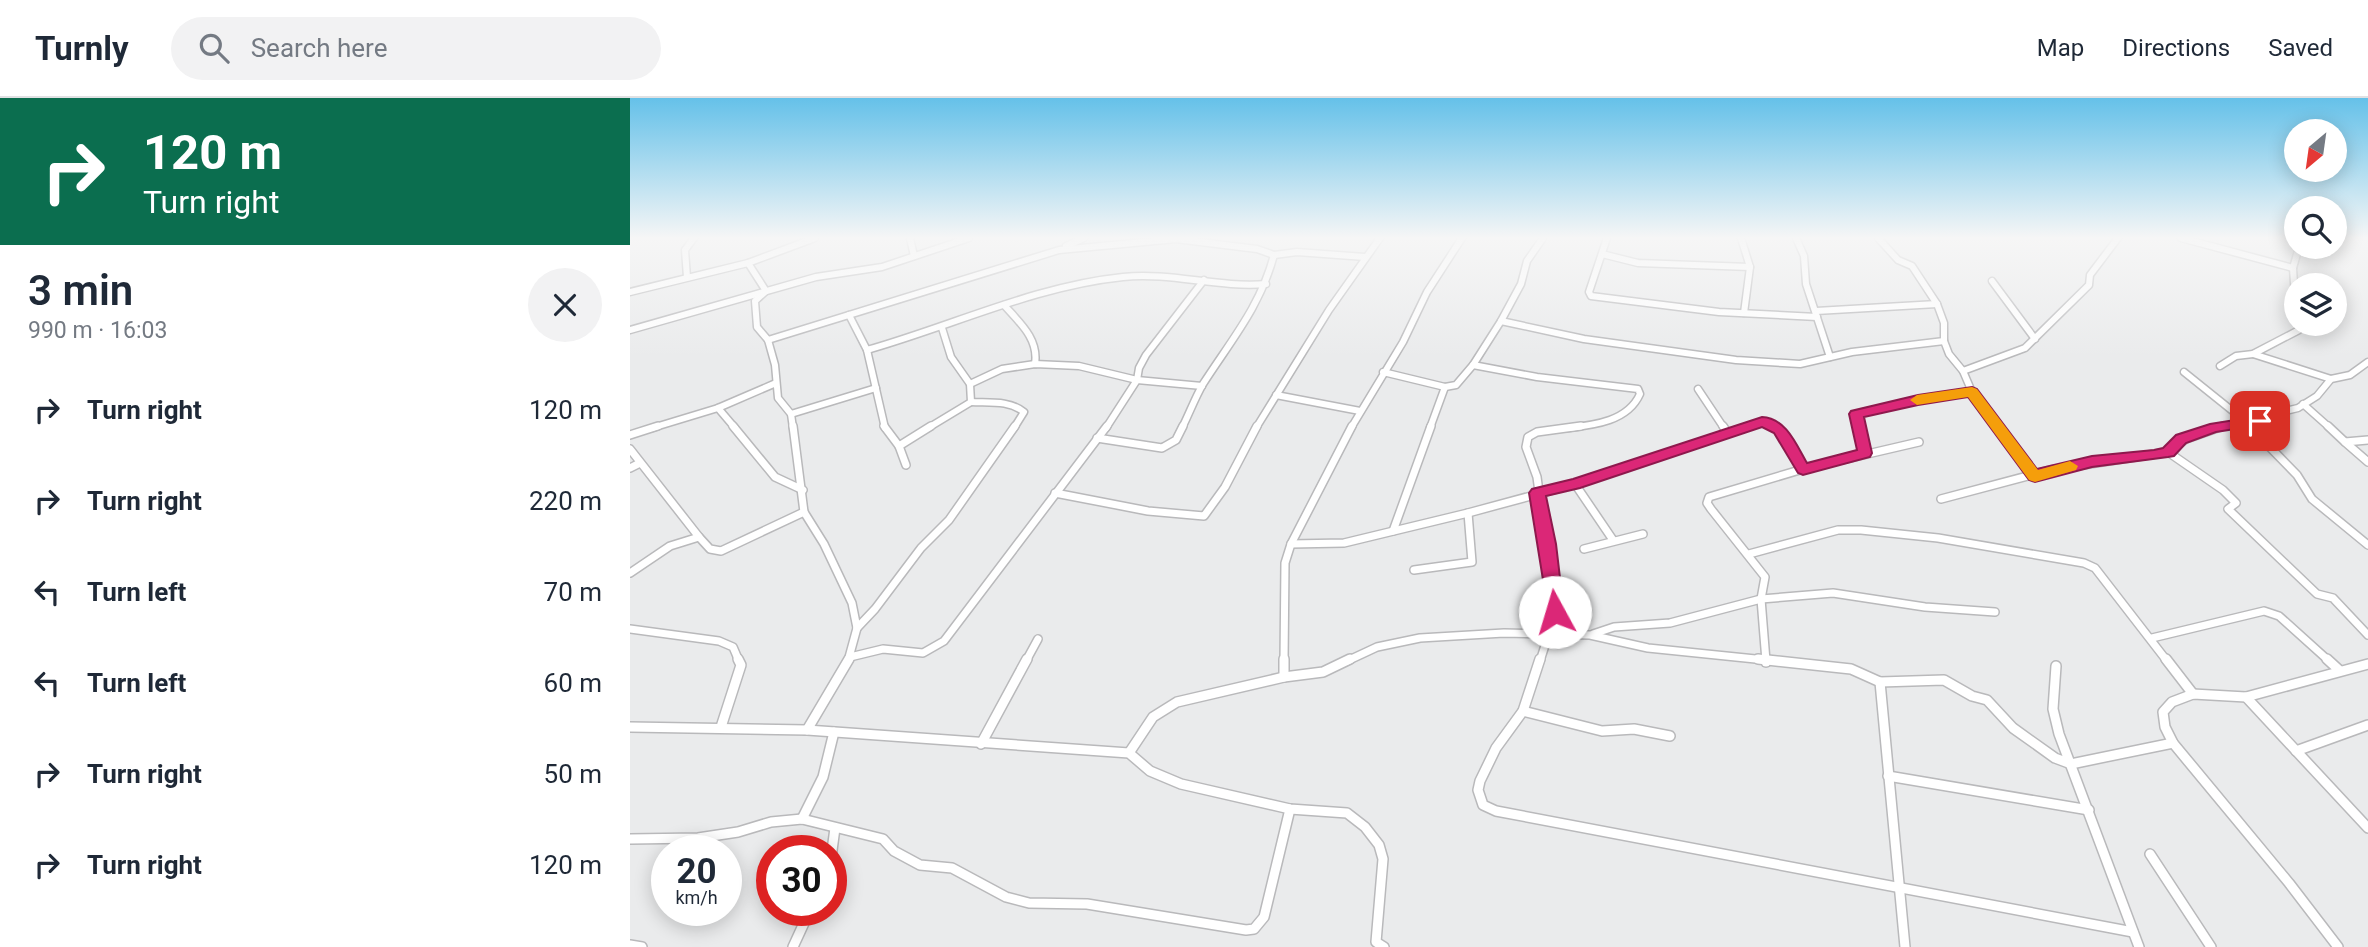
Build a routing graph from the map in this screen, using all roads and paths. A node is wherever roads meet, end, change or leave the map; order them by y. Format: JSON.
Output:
{"nodes":[{"id":1,"x":685,"y":278,"type":"edge"},
{"id":2,"x":758,"y":278,"type":"edge"},
{"id":3,"x":814,"y":278,"type":"edge"},
{"id":4,"x":970,"y":278,"type":"edge"},
{"id":5,"x":1116,"y":278,"type":"edge"},
{"id":6,"x":1186,"y":278,"type":"edge"},
{"id":7,"x":1268,"y":278,"type":"edge"},
{"id":8,"x":1352,"y":278,"type":"edge"},
{"id":9,"x":1436,"y":278,"type":"edge"},
{"id":10,"x":1523,"y":278,"type":"edge"},
{"id":11,"x":1594,"y":278,"type":"edge"},
{"id":12,"x":1749,"y":278,"type":"edge"},
{"id":13,"x":1806,"y":278,"type":"edge"},
{"id":14,"x":1920,"y":278,"type":"edge"},
{"id":15,"x":2090,"y":278,"type":"edge"},
{"id":16,"x":1204,"y":281,"type":"junction"},
{"id":17,"x":1992,"y":281,"type":"dead end"},
{"id":18,"x":1266,"y":284,"type":"junction"},
{"id":19,"x":766,"y":291,"type":"junction"},
{"id":20,"x":630,"y":292,"type":"edge"},
{"id":21,"x":1937,"y":304,"type":"junction"},
{"id":22,"x":1004,"y":305,"type":"junction"},
{"id":23,"x":1744,"y":313,"type":"junction"},
{"id":24,"x":1816,"y":314,"type":"junction"},
{"id":25,"x":849,"y":315,"type":"junction"},
{"id":26,"x":1500,"y":321,"type":"junction"},
{"id":27,"x":942,"y":328,"type":"junction"},
{"id":28,"x":630,"y":330,"type":"edge"},
{"id":29,"x":2288,"y":336,"type":"edge"},
{"id":30,"x":2035,"y":339,"type":"junction"},
{"id":31,"x":768,"y":340,"type":"junction"},
{"id":32,"x":1944,"y":341,"type":"junction"},
{"id":33,"x":867,"y":350,"type":"junction"},
{"id":34,"x":2253,"y":354,"type":"junction"},
{"id":35,"x":1830,"y":357,"type":"junction"},
{"id":36,"x":2368,"y":362,"type":"edge"},
{"id":37,"x":1035,"y":364,"type":"junction"},
{"id":38,"x":1473,"y":365,"type":"junction"},
{"id":39,"x":2220,"y":366,"type":"dead end"},
{"id":40,"x":1963,"y":371,"type":"junction"},
{"id":41,"x":1383,"y":372,"type":"junction"},
{"id":42,"x":2184,"y":372,"type":"dead end"},
{"id":43,"x":2332,"y":379,"type":"junction"},
{"id":44,"x":1137,"y":380,"type":"junction"},
{"id":45,"x":776,"y":383,"type":"junction"},
{"id":46,"x":970,"y":384,"type":"junction"},
{"id":47,"x":1202,"y":386,"type":"junction"},
{"id":48,"x":1445,"y":387,"type":"junction"},
{"id":49,"x":876,"y":388,"type":"junction"},
{"id":50,"x":1698,"y":388,"type":"dead end"},
{"id":51,"x":1972,"y":392,"type":"junction"},
{"id":52,"x":1276,"y":395,"type":"junction"},
{"id":53,"x":971,"y":402,"type":"junction"},
{"id":54,"x":2303,"y":404,"type":"junction"},
{"id":55,"x":718,"y":408,"type":"junction"},
{"id":56,"x":1360,"y":411,"type":"junction"},
{"id":57,"x":791,"y":414,"type":"junction"},
{"id":58,"x":2248,"y":421,"type":"junction"},
{"id":59,"x":1727,"y":432,"type":"junction"},
{"id":60,"x":630,"y":435,"type":"edge"},
{"id":61,"x":1097,"y":438,"type":"junction"},
{"id":62,"x":2368,"y":440,"type":"edge"},
{"id":63,"x":1919,"y":442,"type":"dead end"},
{"id":64,"x":2345,"y":442,"type":"junction"},
{"id":65,"x":899,"y":446,"type":"junction"},
{"id":66,"x":630,"y":449,"type":"edge"},
{"id":67,"x":2168,"y":452,"type":"junction"},
{"id":68,"x":1865,"y":453,"type":"junction"},
{"id":69,"x":2368,"y":462,"type":"edge"},
{"id":70,"x":640,"y":463,"type":"junction"},
{"id":71,"x":906,"y":465,"type":"dead end"},
{"id":72,"x":630,"y":468,"type":"edge"},
{"id":73,"x":1803,"y":469,"type":"junction"},
{"id":74,"x":2035,"y":476,"type":"junction"},
{"id":75,"x":1575,"y":484,"type":"junction"},
{"id":76,"x":803,"y":491,"type":"junction"},
{"id":77,"x":1055,"y":493,"type":"junction"},
{"id":78,"x":1537,"y":493,"type":"junction"},
{"id":79,"x":1941,"y":499,"type":"dead end"},
{"id":80,"x":804,"y":513,"type":"junction"},
{"id":81,"x":1468,"y":513,"type":"junction"},
{"id":82,"x":1393,"y":531,"type":"junction"},
{"id":83,"x":1643,"y":534,"type":"dead end"},
{"id":84,"x":699,"y":537,"type":"junction"},
{"id":85,"x":1613,"y":540,"type":"junction"},
{"id":86,"x":1291,"y":544,"type":"junction"},
{"id":87,"x":2368,"y":545,"type":"edge"},
{"id":88,"x":1584,"y":549,"type":"dead end"},
{"id":89,"x":1749,"y":554,"type":"junction"},
{"id":90,"x":1414,"y":570,"type":"dead end"},
{"id":91,"x":630,"y":573,"type":"edge"},
{"id":92,"x":1760,"y":599,"type":"junction"},
{"id":93,"x":1995,"y":612,"type":"dead end"},
{"id":94,"x":856,"y":628,"type":"junction"},
{"id":95,"x":630,"y":629,"type":"edge"},
{"id":96,"x":1554,"y":634,"type":"junction"},
{"id":97,"x":1590,"y":635,"type":"junction"},
{"id":98,"x":2368,"y":635,"type":"edge"},
{"id":99,"x":2152,"y":638,"type":"junction"},
{"id":100,"x":1038,"y":639,"type":"dead end"},
{"id":101,"x":850,"y":657,"type":"junction"},
{"id":102,"x":1766,"y":662,"type":"junction"},
{"id":103,"x":2368,"y":664,"type":"edge"},
{"id":104,"x":2056,"y":666,"type":"dead end"},
{"id":105,"x":2339,"y":670,"type":"junction"},
{"id":106,"x":1284,"y":677,"type":"junction"},
{"id":107,"x":1880,"y":682,"type":"junction"},
{"id":108,"x":2193,"y":694,"type":"junction"},
{"id":109,"x":2246,"y":696,"type":"junction"},
{"id":110,"x":1523,"y":711,"type":"junction"},
{"id":111,"x":2368,"y":724,"type":"edge"},
{"id":112,"x":630,"y":727,"type":"edge"},
{"id":113,"x":721,"y":727,"type":"junction"},
{"id":114,"x":807,"y":730,"type":"junction"},
{"id":115,"x":834,"y":732,"type":"junction"},
{"id":116,"x":1670,"y":736,"type":"dead end"},
{"id":117,"x":2173,"y":743,"type":"junction"},
{"id":118,"x":981,"y":744,"type":"junction"},
{"id":119,"x":2297,"y":751,"type":"junction"},
{"id":120,"x":1129,"y":753,"type":"junction"},
{"id":121,"x":2071,"y":764,"type":"junction"},
{"id":122,"x":1888,"y":776,"type":"junction"},
{"id":123,"x":1290,"y":809,"type":"junction"},
{"id":124,"x":2089,"y":810,"type":"junction"},
{"id":125,"x":802,"y":819,"type":"junction"},
{"id":126,"x":835,"y":828,"type":"junction"},
{"id":127,"x":2368,"y":828,"type":"edge"},
{"id":128,"x":834,"y":835,"type":"edge"},
{"id":129,"x":630,"y":839,"type":"edge"},
{"id":130,"x":2150,"y":854,"type":"dead end"},
{"id":131,"x":1897,"y":885,"type":"junction"},
{"id":132,"x":803,"y":926,"type":"edge"},
{"id":133,"x":2133,"y":932,"type":"junction"},
{"id":134,"x":630,"y":945,"type":"edge"},
{"id":135,"x":642,"y":947,"type":"edge"},
{"id":136,"x":793,"y":947,"type":"edge"},
{"id":137,"x":1384,"y":947,"type":"edge"},
{"id":138,"x":1905,"y":947,"type":"edge"},
{"id":139,"x":2139,"y":947,"type":"edge"},
{"id":140,"x":2211,"y":947,"type":"edge"},
{"id":141,"x":2338,"y":947,"type":"edge"}],
"edges":[{"from":1,"to":20,"type":"street"},
{"from":2,"to":19,"type":"street"},
{"from":3,"to":19,"type":"street"},
{"from":4,"to":25,"type":"street"},
{"from":5,"to":22,"type":"street"},
{"from":6,"to":16,"type":"street"},
{"from":7,"to":18,"type":"street"},
{"from":8,"to":52,"type":"street"},
{"from":9,"to":41,"type":"street"},
{"from":10,"to":26,"type":"street"},
{"from":11,"to":23,"type":"street"},
{"from":12,"to":23,"type":"street"},
{"from":13,"to":24,"type":"street"},
{"from":14,"to":21,"type":"street"},
{"from":15,"to":30,"type":"street"},
{"from":16,"to":18,"type":"street"},
{"from":16,"to":44,"type":"street"},
{"from":17,"to":30,"type":"street"},
{"from":18,"to":47,"type":"street"},
{"from":19,"to":28,"type":"street"},
{"from":19,"to":31,"type":"street"},
{"from":21,"to":24,"type":"street"},
{"from":21,"to":32,"type":"street"},
{"from":22,"to":27,"type":"street"},
{"from":22,"to":37,"type":"street"},
{"from":23,"to":24,"type":"street"},
{"from":24,"to":35,"type":"street"},
{"from":25,"to":31,"type":"street"},
{"from":25,"to":33,"type":"street"},
{"from":26,"to":35,"type":"street"},
{"from":26,"to":38,"type":"street"},
{"from":27,"to":33,"type":"street"},
{"from":27,"to":46,"type":"street"},
{"from":29,"to":34,"type":"street"},
{"from":30,"to":40,"type":"street"},
{"from":31,"to":45,"type":"street"},
{"from":32,"to":35,"type":"street"},
{"from":32,"to":40,"type":"street"},
{"from":33,"to":49,"type":"street"},
{"from":34,"to":39,"type":"street"},
{"from":34,"to":43,"type":"street"},
{"from":36,"to":43,"type":"street"},
{"from":37,"to":44,"type":"street"},
{"from":37,"to":46,"type":"street"},
{"from":38,"to":48,"type":"street"},
{"from":38,"to":78,"type":"street"},
{"from":40,"to":51,"type":"street"},
{"from":41,"to":48,"type":"street"},
{"from":41,"to":56,"type":"street"},
{"from":42,"to":58,"type":"street"},
{"from":43,"to":54,"type":"street"},
{"from":44,"to":47,"type":"street"},
{"from":44,"to":61,"type":"street"},
{"from":45,"to":55,"type":"street"},
{"from":45,"to":57,"type":"street"},
{"from":46,"to":53,"type":"street"},
{"from":47,"to":61,"type":"street"},
{"from":48,"to":82,"type":"street"},
{"from":49,"to":57,"type":"street"},
{"from":49,"to":65,"type":"street"},
{"from":50,"to":59,"type":"street"},
{"from":51,"to":68,"type":"street"},
{"from":51,"to":74,"type":"street"},
{"from":52,"to":56,"type":"street"},
{"from":52,"to":77,"type":"street"},
{"from":53,"to":65,"type":"street"},
{"from":53,"to":94,"type":"street"},
{"from":54,"to":58,"type":"street"},
{"from":54,"to":64,"type":"street"},
{"from":55,"to":60,"type":"street"},
{"from":55,"to":76,"type":"street"},
{"from":56,"to":86,"type":"street"},
{"from":57,"to":76,"type":"street"},
{"from":58,"to":67,"type":"street"},
{"from":58,"to":87,"type":"street"},
{"from":59,"to":73,"type":"street"},
{"from":59,"to":75,"type":"street"},
{"from":61,"to":77,"type":"street"},
{"from":62,"to":64,"type":"street"},
{"from":63,"to":68,"type":"street"},
{"from":64,"to":69,"type":"street"},
{"from":65,"to":71,"type":"street"},
{"from":66,"to":70,"type":"street"},
{"from":67,"to":74,"type":"street"},
{"from":67,"to":98,"type":"street"},
{"from":68,"to":73,"type":"street"},
{"from":70,"to":72,"type":"street"},
{"from":70,"to":84,"type":"street"},
{"from":73,"to":89,"type":"street"},
{"from":74,"to":79,"type":"street"},
{"from":75,"to":78,"type":"street"},
{"from":75,"to":85,"type":"street"},
{"from":76,"to":80,"type":"street"},
{"from":77,"to":101,"type":"street"},
{"from":78,"to":81,"type":"street"},
{"from":78,"to":96,"type":"street"},
{"from":80,"to":84,"type":"street"},
{"from":80,"to":94,"type":"street"},
{"from":81,"to":82,"type":"street"},
{"from":81,"to":90,"type":"street"},
{"from":82,"to":86,"type":"street"},
{"from":83,"to":85,"type":"street"},
{"from":84,"to":91,"type":"street"},
{"from":85,"to":88,"type":"street"},
{"from":86,"to":106,"type":"street"},
{"from":89,"to":92,"type":"street"},
{"from":89,"to":99,"type":"street"},
{"from":92,"to":93,"type":"street"},
{"from":92,"to":97,"type":"street"},
{"from":92,"to":102,"type":"street"},
{"from":94,"to":101,"type":"street"},
{"from":95,"to":113,"type":"street"},
{"from":96,"to":97,"type":"street"},
{"from":96,"to":106,"type":"street"},
{"from":96,"to":110,"type":"street"},
{"from":97,"to":102,"type":"street"},
{"from":99,"to":105,"type":"street"},
{"from":99,"to":108,"type":"street"},
{"from":100,"to":118,"type":"street"},
{"from":101,"to":114,"type":"street"},
{"from":102,"to":107,"type":"street"},
{"from":103,"to":105,"type":"street"},
{"from":104,"to":121,"type":"street"},
{"from":105,"to":109,"type":"street"},
{"from":106,"to":120,"type":"street"},
{"from":107,"to":121,"type":"street"},
{"from":107,"to":122,"type":"street"},
{"from":108,"to":109,"type":"street"},
{"from":108,"to":117,"type":"street"},
{"from":109,"to":119,"type":"street"},
{"from":110,"to":116,"type":"street"},
{"from":110,"to":131,"type":"street"},
{"from":111,"to":119,"type":"street"},
{"from":112,"to":113,"type":"street"},
{"from":113,"to":114,"type":"street"},
{"from":114,"to":115,"type":"street"},
{"from":115,"to":118,"type":"street"},
{"from":115,"to":125,"type":"street"},
{"from":117,"to":121,"type":"street"},
{"from":117,"to":141,"type":"street"},
{"from":118,"to":120,"type":"street"},
{"from":119,"to":127,"type":"street"},
{"from":120,"to":123,"type":"street"},
{"from":121,"to":124,"type":"street"},
{"from":122,"to":124,"type":"street"},
{"from":122,"to":131,"type":"street"},
{"from":123,"to":126,"type":"street"},
{"from":123,"to":137,"type":"street"},
{"from":124,"to":133,"type":"street"},
{"from":125,"to":126,"type":"street"},
{"from":125,"to":129,"type":"street"},
{"from":126,"to":128,"type":"street"},
{"from":130,"to":140,"type":"street"},
{"from":131,"to":133,"type":"street"},
{"from":131,"to":138,"type":"street"},
{"from":132,"to":136,"type":"street"},
{"from":133,"to":139,"type":"street"},
{"from":134,"to":135,"type":"street"}]}
